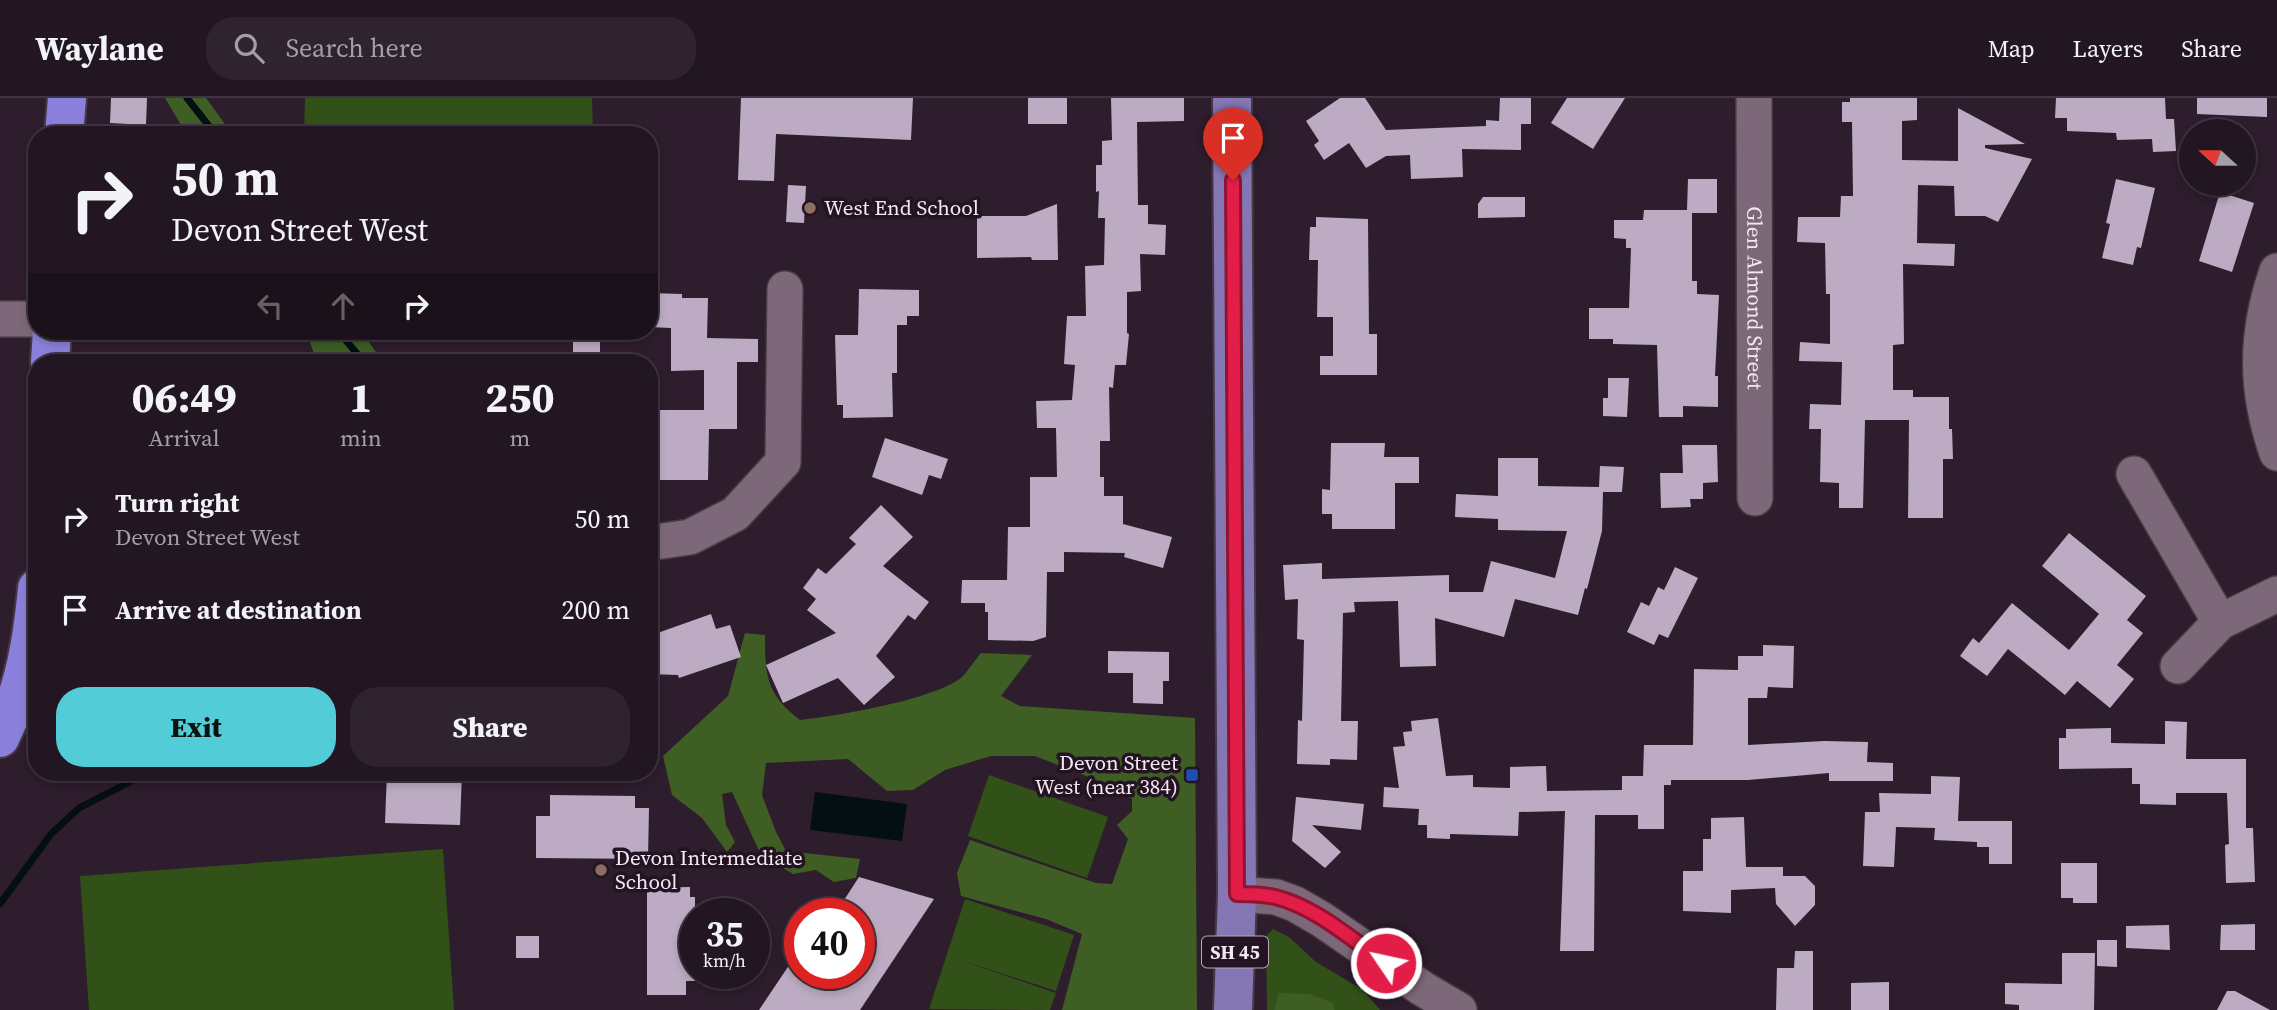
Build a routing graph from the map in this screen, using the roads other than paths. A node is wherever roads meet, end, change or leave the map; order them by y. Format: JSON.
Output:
{"nodes":[{"id":1,"x":67,"y":98,"type":"edge"},
{"id":2,"x":1232,"y":98,"type":"edge"},
{"id":3,"x":1754,"y":98,"type":"edge"},
{"id":4,"x":65,"y":126,"type":"edge"},
{"id":5,"x":2277,"y":271,"type":"edge"},
{"id":6,"x":786,"y":289,"type":"dead end"},
{"id":7,"x":0,"y":319,"type":"edge"},
{"id":8,"x":28,"y":319,"type":"edge"},
{"id":9,"x":2277,"y":453,"type":"edge"},
{"id":10,"x":2134,"y":474,"type":"dead end"},
{"id":11,"x":1755,"y":498,"type":"dead end"},
{"id":12,"x":658,"y":541,"type":"edge"},
{"id":13,"x":2277,"y":594,"type":"edge"},
{"id":14,"x":2220,"y":622,"type":"junction"},
{"id":15,"x":2178,"y":666,"type":"dead end"},
{"id":16,"x":28,"y":679,"type":"edge"},
{"id":17,"x":0,"y":738,"type":"edge"},
{"id":18,"x":1237,"y":894,"type":"junction"},
{"id":19,"x":1233,"y":1010,"type":"edge"},
{"id":20,"x":1459,"y":1010,"type":"edge"}],
"edges":[{"from":1,"to":4,"type":"highway"},
{"from":2,"to":18,"type":"main road","number":"SH 45"},
{"from":3,"to":11,"type":"street","name":"Glen Almond Street"},
{"from":5,"to":9,"type":"street"},
{"from":6,"to":12,"type":"street"},
{"from":7,"to":8,"type":"street"},
{"from":10,"to":14,"type":"street"},
{"from":13,"to":14,"type":"street"},
{"from":14,"to":15,"type":"street"},
{"from":16,"to":17,"type":"highway"},
{"from":18,"to":19,"type":"main road","number":"SH 45"},
{"from":18,"to":20,"type":"street"}]}
